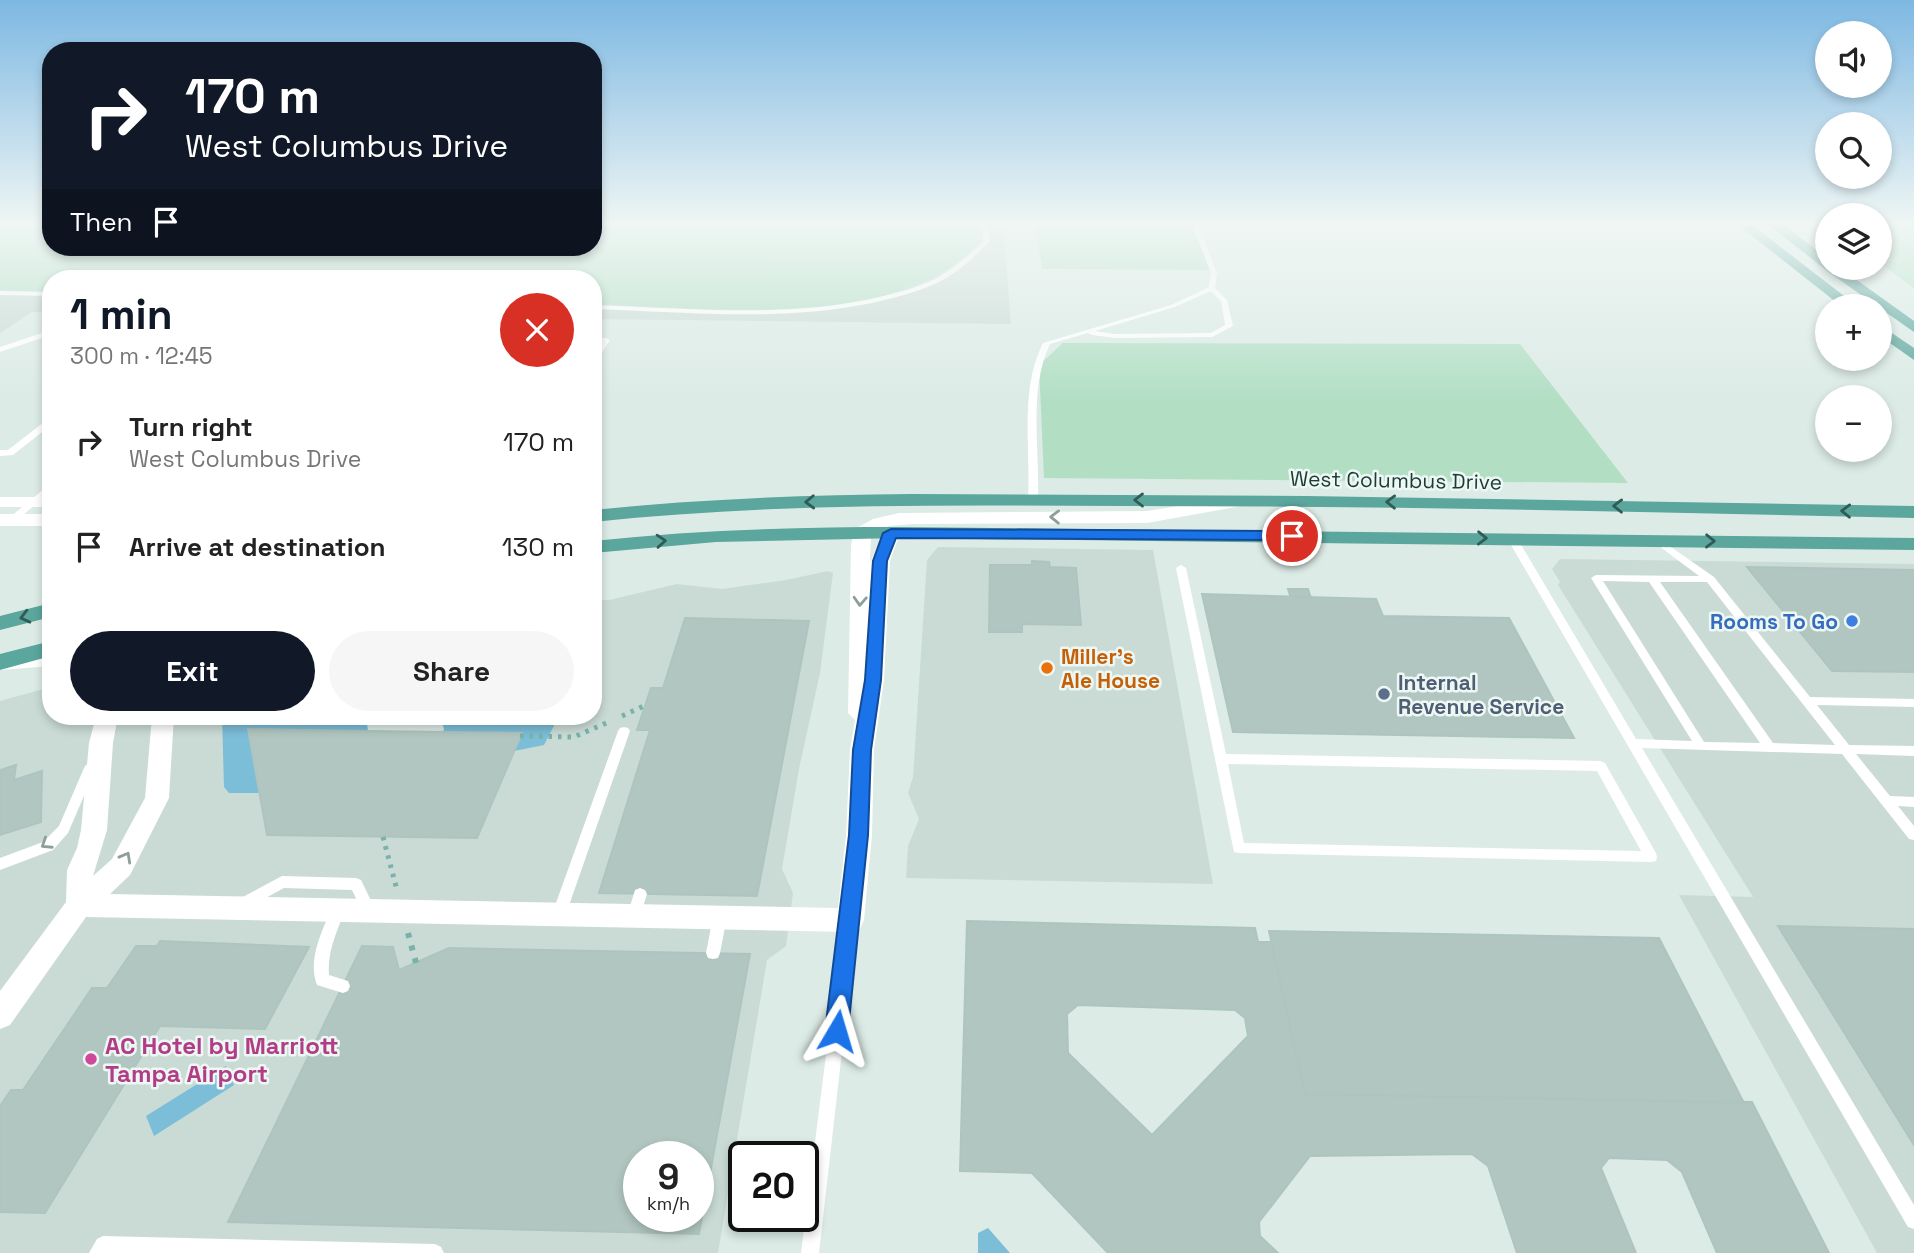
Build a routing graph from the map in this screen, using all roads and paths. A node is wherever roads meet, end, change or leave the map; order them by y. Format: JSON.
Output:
{"nodes":[{"id":1,"x":931,"y":282,"type":"edge"},
{"id":2,"x":1213,"y":282,"type":"edge"},
{"id":3,"x":1819,"y":282,"type":"edge"},
{"id":4,"x":1852,"y":282,"type":"edge"},
{"id":5,"x":1212,"y":288,"type":"junction"},
{"id":6,"x":0,"y":293,"type":"edge"},
{"id":7,"x":42,"y":294,"type":"edge"},
{"id":8,"x":1834,"y":294,"type":"edge"},
{"id":9,"x":602,"y":307,"type":"edge"},
{"id":10,"x":1914,"y":328,"type":"edge"},
{"id":11,"x":1085,"y":332,"type":"junction"},
{"id":12,"x":42,"y":335,"type":"edge"},
{"id":13,"x":1892,"y":338,"type":"edge"},
{"id":14,"x":0,"y":350,"type":"edge"},
{"id":15,"x":1914,"y":355,"type":"edge"},
{"id":16,"x":42,"y":428,"type":"edge"},
{"id":17,"x":0,"y":453,"type":"edge"},
{"id":18,"x":1034,"y":500,"type":"junction"},
{"id":19,"x":1244,"y":500,"type":"junction"},
{"id":20,"x":0,"y":502,"type":"edge"},
{"id":21,"x":42,"y":502,"type":"edge"},
{"id":22,"x":1914,"y":512,"type":"edge"},
{"id":23,"x":602,"y":515,"type":"edge"},
{"id":24,"x":6,"y":520,"type":"edge"},
{"id":25,"x":42,"y":520,"type":"edge"},
{"id":26,"x":862,"y":533,"type":"junction"},
{"id":27,"x":891,"y":533,"type":"junction"},
{"id":28,"x":1512,"y":538,"type":"junction"},
{"id":29,"x":1657,"y":540,"type":"junction"},
{"id":30,"x":1914,"y":544,"type":"edge"},
{"id":31,"x":602,"y":546,"type":"edge"},
{"id":32,"x":1181,"y":568,"type":"dead end"},
{"id":33,"x":1652,"y":578,"type":"junction"},
{"id":34,"x":1710,"y":579,"type":"junction"},
{"id":35,"x":42,"y":612,"type":"edge"},
{"id":36,"x":0,"y":623,"type":"edge"},
{"id":37,"x":42,"y":650,"type":"edge"},
{"id":38,"x":42,"y":659,"type":"edge"},
{"id":39,"x":0,"y":662,"type":"edge"},
{"id":40,"x":1807,"y":701,"type":"junction"},
{"id":41,"x":1914,"y":703,"type":"edge"},
{"id":42,"x":646,"y":705,"type":"dead end"},
{"id":43,"x":105,"y":725,"type":"edge"},
{"id":44,"x":162,"y":725,"type":"edge"},
{"id":45,"x":601,"y":725,"type":"edge"},
{"id":46,"x":602,"y":725,"type":"edge"},
{"id":47,"x":624,"y":731,"type":"dead end"},
{"id":48,"x":520,"y":736,"type":"dead end"},
{"id":49,"x":101,"y":743,"type":"junction"},
{"id":50,"x":1633,"y":743,"type":"junction"},
{"id":51,"x":1701,"y":746,"type":"junction"},
{"id":52,"x":1769,"y":747,"type":"junction"},
{"id":53,"x":1846,"y":749,"type":"junction"},
{"id":54,"x":862,"y":750,"type":"junction"},
{"id":55,"x":1914,"y":751,"type":"edge"},
{"id":56,"x":1220,"y":759,"type":"junction"},
{"id":57,"x":1887,"y":801,"type":"junction"},
{"id":58,"x":1914,"y":802,"type":"edge"},
{"id":59,"x":1914,"y":835,"type":"edge"},
{"id":60,"x":0,"y":864,"type":"edge"},
{"id":61,"x":79,"y":905,"type":"junction"},
{"id":62,"x":234,"y":908,"type":"junction"},
{"id":63,"x":338,"y":910,"type":"junction"},
{"id":64,"x":369,"y":911,"type":"junction"},
{"id":65,"x":559,"y":914,"type":"junction"},
{"id":66,"x":720,"y":917,"type":"junction"},
{"id":67,"x":850,"y":920,"type":"junction"},
{"id":68,"x":713,"y":953,"type":"dead end"},
{"id":69,"x":343,"y":986,"type":"dead end"},
{"id":70,"x":0,"y":1015,"type":"edge"},
{"id":71,"x":1914,"y":1220,"type":"edge"},
{"id":72,"x":98,"y":1253,"type":"edge"},
{"id":73,"x":435,"y":1253,"type":"edge"},
{"id":74,"x":810,"y":1253,"type":"edge"}],
"edges":[{"from":1,"to":9,"type":"lane"},
{"from":2,"to":5,"type":"lane"},
{"from":3,"to":8,"type":"main road"},
{"from":4,"to":10,"type":"main road"},
{"from":5,"to":11,"type":"lane"},
{"from":5,"to":11,"type":"lane"},
{"from":6,"to":7,"type":"lane"},
{"from":11,"to":18,"type":"lane"},
{"from":12,"to":14,"type":"lane"},
{"from":13,"to":15,"type":"main road"},
{"from":16,"to":17,"type":"lane"},
{"from":19,"to":18,"type":"main road","name":"West Columbus Drive","one_way":true},
{"from":18,"to":23,"type":"main road","name":"West Columbus Drive","one_way":true},
{"from":22,"to":19,"type":"main road","name":"West Columbus Drive","one_way":true},
{"from":19,"to":26,"type":"street","one_way":true},
{"from":20,"to":21,"type":"street"},
{"from":21,"to":24,"type":"lane"},
{"from":24,"to":25,"type":"street"},
{"from":26,"to":27,"type":"main road"},
{"from":31,"to":26,"type":"main road","one_way":true},
{"from":26,"to":54,"type":"street","one_way":true},
{"from":27,"to":28,"type":"main road","one_way":true},
{"from":27,"to":54,"type":"street"},
{"from":28,"to":29,"type":"main road"},
{"from":28,"to":50,"type":"lane"},
{"from":29,"to":30,"type":"main road","one_way":true},
{"from":29,"to":34,"type":"lane"},
{"from":32,"to":56,"type":"lane"},
{"from":33,"to":34,"type":"lane"},
{"from":33,"to":51,"type":"lane"},
{"from":33,"to":52,"type":"lane"},
{"from":34,"to":40,"type":"lane"},
{"from":35,"to":36,"type":"main road","one_way":true},
{"from":37,"to":39,"type":"main road"},
{"from":38,"to":39,"type":"street"},
{"from":40,"to":41,"type":"lane"},
{"from":40,"to":53,"type":"lane"},
{"from":42,"to":46,"type":"path"},
{"from":43,"to":49,"type":"street"},
{"from":61,"to":44,"type":"street","one_way":true},
{"from":45,"to":48,"type":"path"},
{"from":47,"to":65,"type":"lane"},
{"from":49,"to":60,"type":"lane","one_way":true},
{"from":49,"to":61,"type":"street"},
{"from":50,"to":51,"type":"lane"},
{"from":50,"to":71,"type":"lane"},
{"from":51,"to":52,"type":"lane"},
{"from":52,"to":53,"type":"lane"},
{"from":53,"to":55,"type":"lane"},
{"from":53,"to":57,"type":"lane"},
{"from":54,"to":67,"type":"street"},
{"from":56,"to":56,"type":"lane"},
{"from":57,"to":58,"type":"lane"},
{"from":57,"to":59,"type":"lane"},
{"from":61,"to":62,"type":"street"},
{"from":61,"to":70,"type":"street"},
{"from":62,"to":63,"type":"street"},
{"from":62,"to":64,"type":"lane"},
{"from":63,"to":64,"type":"street"},
{"from":63,"to":69,"type":"lane"},
{"from":64,"to":65,"type":"street"},
{"from":65,"to":66,"type":"street"},
{"from":66,"to":67,"type":"street"},
{"from":66,"to":68,"type":"lane"},
{"from":67,"to":74,"type":"lane"},
{"from":72,"to":73,"type":"lane"}]}
